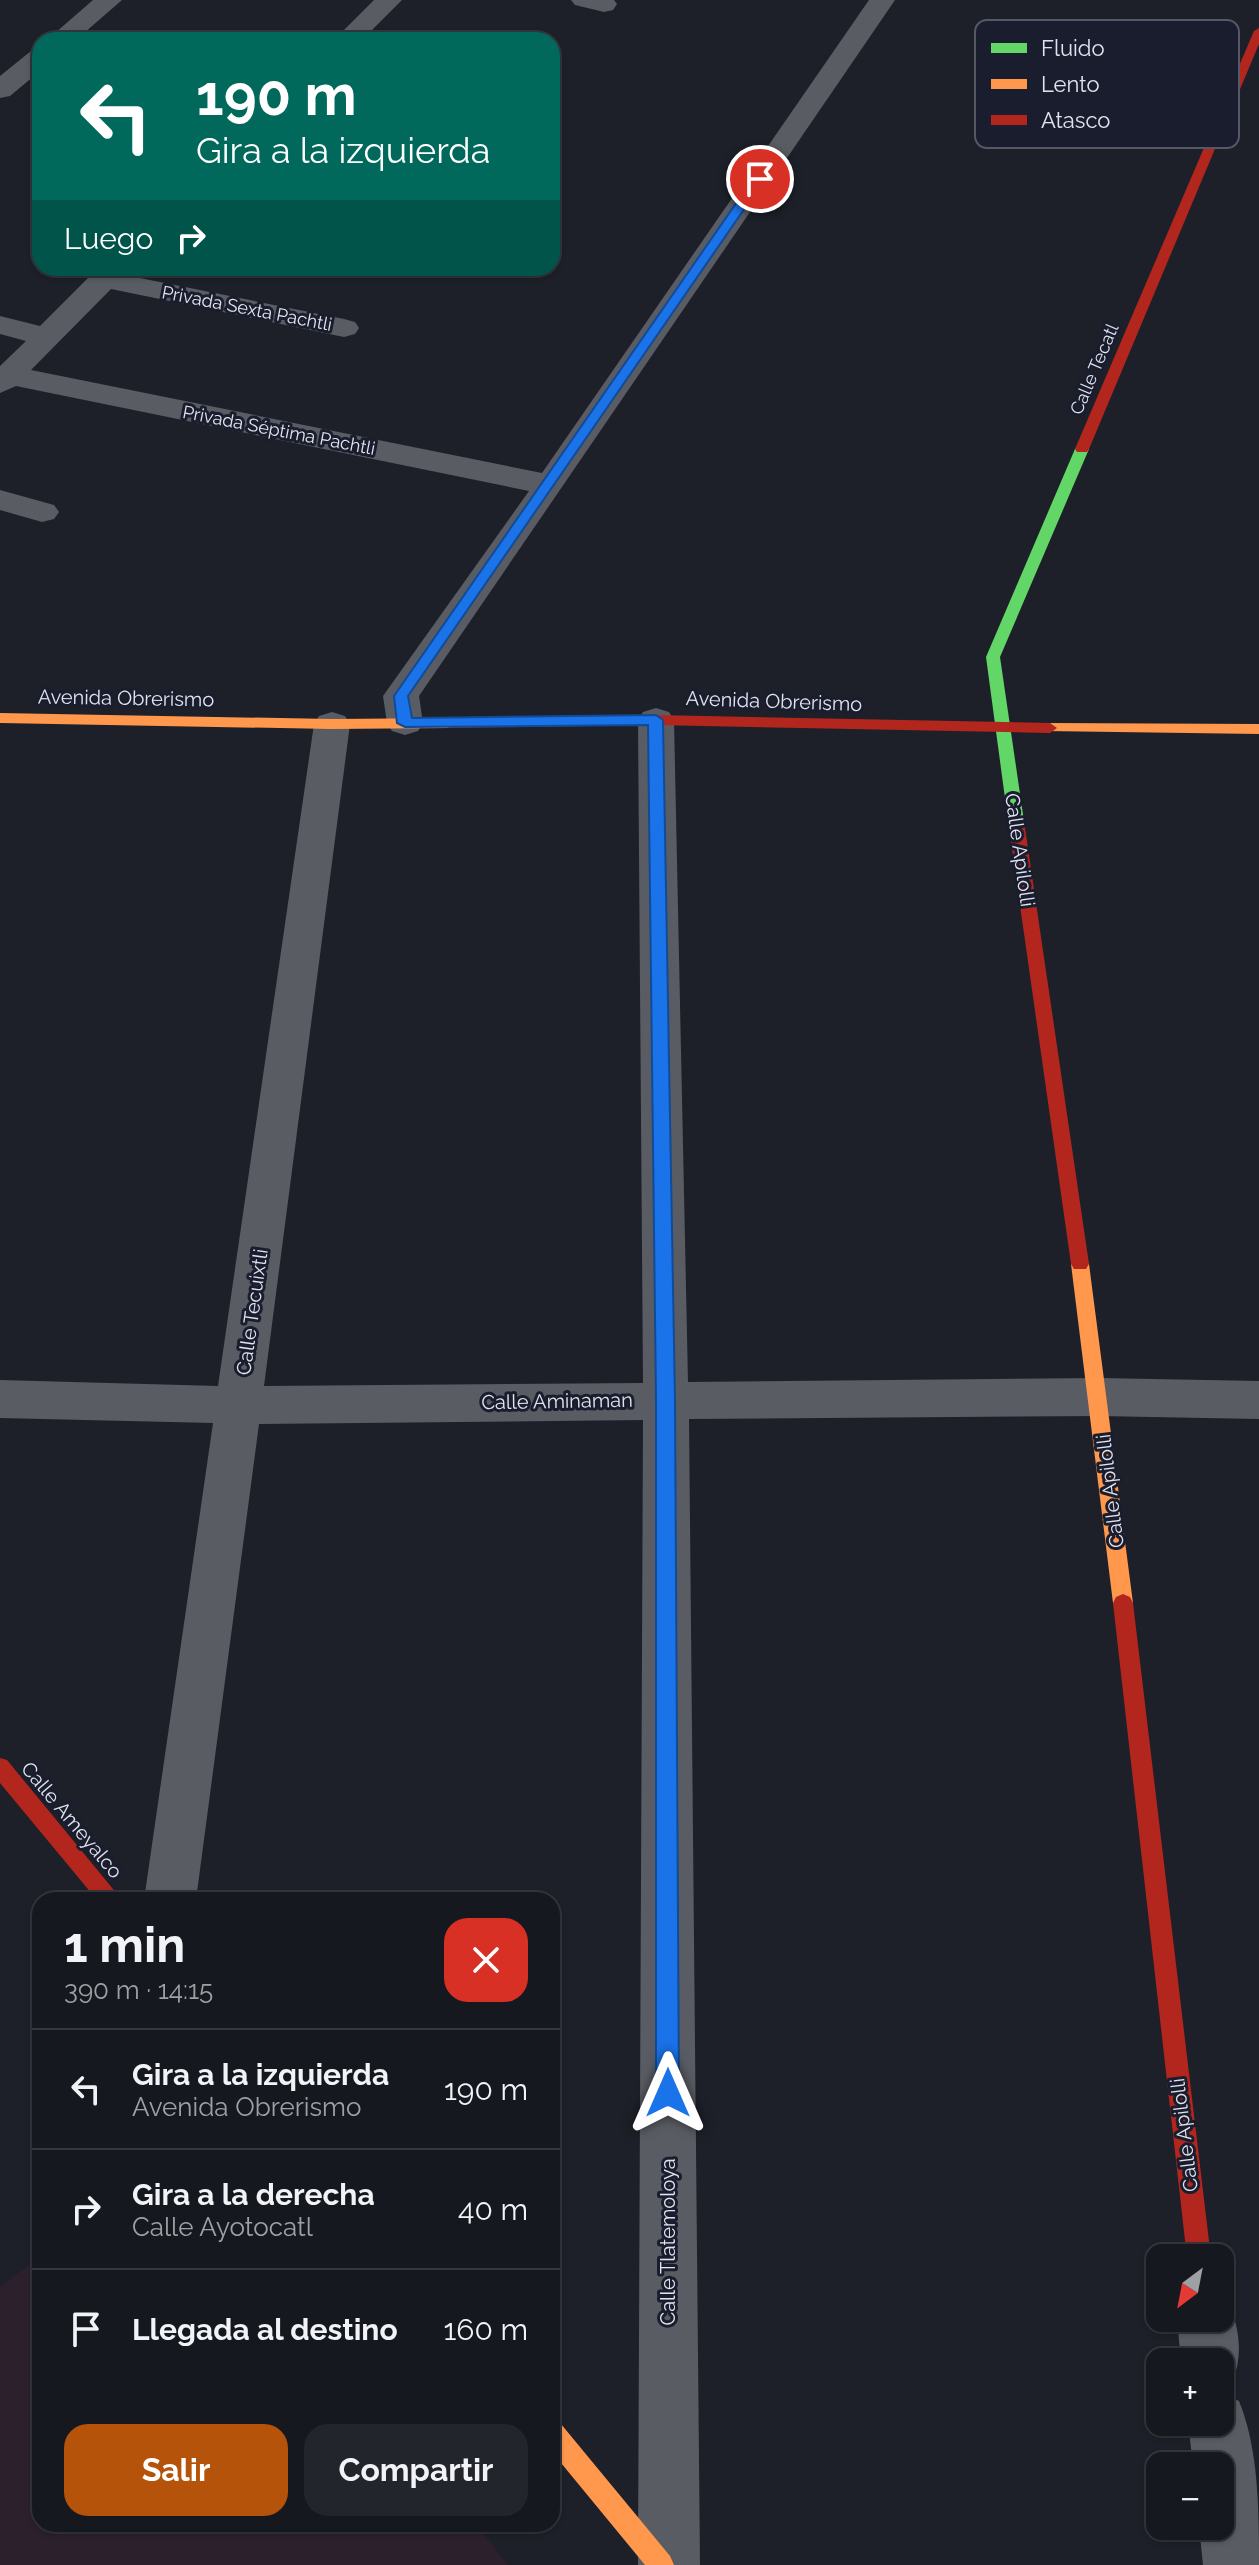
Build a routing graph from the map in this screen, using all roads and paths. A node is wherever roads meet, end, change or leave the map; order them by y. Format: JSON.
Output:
{"nodes":[{"id":1,"x":109,"y":0,"type":"edge"},
{"id":2,"x":882,"y":0,"type":"edge"},
{"id":3,"x":378,"y":2,"type":"edge"},
{"id":4,"x":1259,"y":31,"type":"edge"},
{"id":5,"x":70,"y":32,"type":"edge"},
{"id":6,"x":360,"y":32,"type":"edge"},
{"id":7,"x":32,"y":64,"type":"edge"},
{"id":8,"x":1239,"y":78,"type":"edge"},
{"id":9,"x":0,"y":90,"type":"edge"},
{"id":10,"x":1209,"y":148,"type":"edge"},
{"id":11,"x":107,"y":276,"type":"edge"},
{"id":12,"x":118,"y":276,"type":"edge"},
{"id":13,"x":0,"y":325,"type":"edge"},
{"id":14,"x":344,"y":328,"type":"dead end"},
{"id":15,"x":48,"y":337,"type":"junction"},
{"id":16,"x":4,"y":380,"type":"edge"},
{"id":17,"x":550,"y":485,"type":"junction"},
{"id":18,"x":0,"y":500,"type":"edge"},
{"id":19,"x":42,"y":512,"type":"dead end"},
{"id":20,"x":0,"y":718,"type":"edge"},
{"id":21,"x":656,"y":720,"type":"junction"},
{"id":22,"x":405,"y":723,"type":"junction"},
{"id":23,"x":332,"y":724,"type":"junction"},
{"id":24,"x":1002,"y":727,"type":"junction"},
{"id":25,"x":1259,"y":729,"type":"edge"},
{"id":26,"x":1099,"y":1397,"type":"junction"},
{"id":27,"x":0,"y":1399,"type":"edge"},
{"id":28,"x":666,"y":1400,"type":"junction"},
{"id":29,"x":1259,"y":1400,"type":"edge"},
{"id":30,"x":239,"y":1405,"type":"junction"},
{"id":31,"x":0,"y":1767,"type":"edge"},
{"id":32,"x":104,"y":1892,"type":"edge"},
{"id":33,"x":171,"y":1892,"type":"edge"},
{"id":34,"x":1197,"y":2244,"type":"edge"},
{"id":35,"x":1220,"y":2436,"type":"edge"},
{"id":36,"x":560,"y":2443,"type":"edge"},
{"id":37,"x":661,"y":2565,"type":"edge"},
{"id":38,"x":669,"y":2565,"type":"edge"},
{"id":39,"x":1234,"y":2565,"type":"edge"}],
"edges":[{"from":1,"to":5,"type":"street"},
{"from":2,"to":17,"type":"street"},
{"from":3,"to":6,"type":"street"},
{"from":4,"to":8,"type":"street","name":"Calle Tecatl"},
{"from":7,"to":9,"type":"street"},
{"from":10,"to":24,"type":"street","name":"Calle Tecatl"},
{"from":11,"to":15,"type":"street"},
{"from":12,"to":14,"type":"street","name":"Privada Sexta Pachtli"},
{"from":13,"to":15,"type":"street"},
{"from":15,"to":16,"type":"street"},
{"from":16,"to":17,"type":"street","name":"Privada Séptima Pachtli"},
{"from":17,"to":22,"type":"street"},
{"from":18,"to":19,"type":"street"},
{"from":20,"to":23,"type":"street","name":"Avenida Obrerismo"},
{"from":21,"to":22,"type":"street","name":"Avenida Obrerismo"},
{"from":21,"to":24,"type":"street","name":"Avenida Obrerismo"},
{"from":21,"to":28,"type":"street","name":"Calle Tlatemoloya"},
{"from":22,"to":23,"type":"street","name":"Avenida Obrerismo"},
{"from":23,"to":30,"type":"street","name":"Calle Tecuixtli"},
{"from":24,"to":25,"type":"street","name":"Avenida Obrerismo"},
{"from":24,"to":26,"type":"street","name":"Calle Apilolli"},
{"from":26,"to":28,"type":"street","name":"Calle Aminaman"},
{"from":26,"to":29,"type":"street","name":"Calle Aminaman"},
{"from":26,"to":34,"type":"street","name":"Calle Apilolli"},
{"from":27,"to":30,"type":"street","name":"Calle Aminaman"},
{"from":28,"to":30,"type":"street","name":"Calle Aminaman"},
{"from":28,"to":38,"type":"street","name":"Calle Tlatemoloya"},
{"from":30,"to":33,"type":"street","name":"Calle Tecuixtli"},
{"from":31,"to":32,"type":"street","name":"Calle Ameyalco"},
{"from":35,"to":39,"type":"street"},
{"from":36,"to":37,"type":"street"}]}
